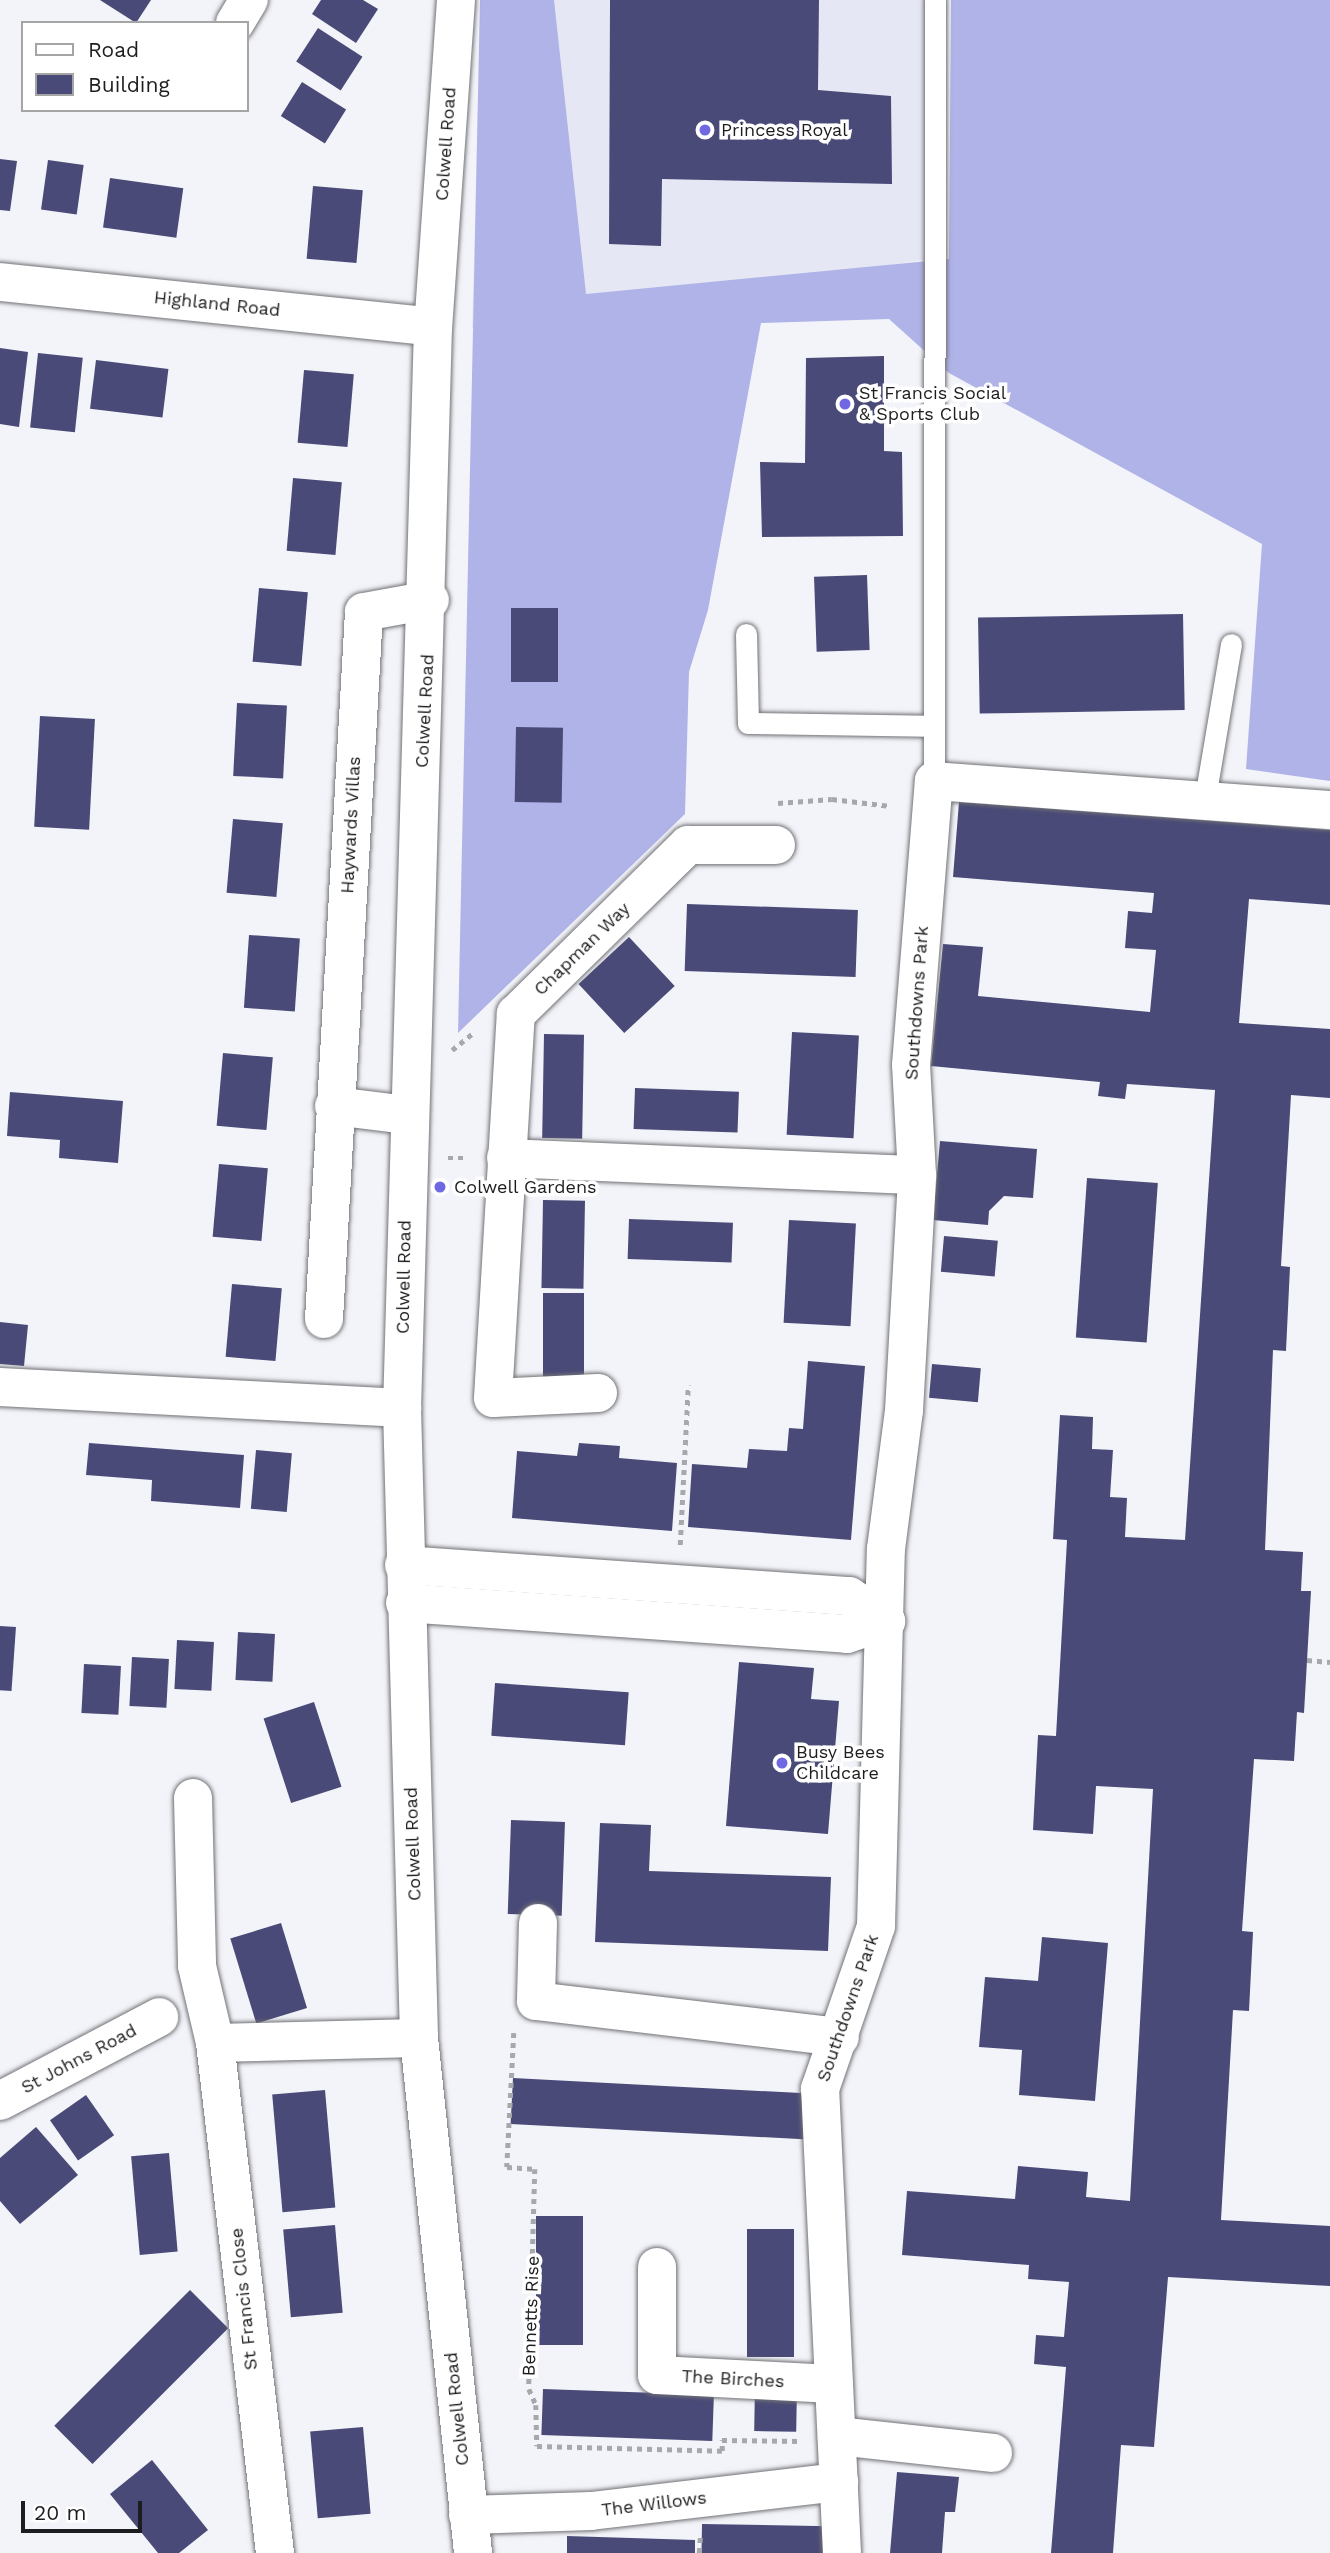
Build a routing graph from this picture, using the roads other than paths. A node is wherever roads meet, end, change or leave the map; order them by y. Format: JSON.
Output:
{"nodes":[{"id":1,"x":248,"y":0,"type":"edge"},
{"id":2,"x":456,"y":0,"type":"edge"},
{"id":3,"x":935,"y":0,"type":"edge"},
{"id":4,"x":236,"y":21,"type":"edge"},
{"id":5,"x":0,"y":282,"type":"edge"},
{"id":6,"x":433,"y":327,"type":"junction"},
{"id":7,"x":430,"y":600,"type":"junction"},
{"id":8,"x":746,"y":634,"type":"dead end"},
{"id":9,"x":1231,"y":644,"type":"dead end"},
{"id":10,"x":933,"y":726,"type":"junction"},
{"id":11,"x":934,"y":781,"type":"junction"},
{"id":12,"x":1205,"y":799,"type":"junction"},
{"id":13,"x":1330,"y":810,"type":"edge"},
{"id":14,"x":776,"y":845,"type":"dead end"},
{"id":15,"x":334,"y":1106,"type":"junction"},
{"id":16,"x":407,"y":1115,"type":"junction"},
{"id":17,"x":506,"y":1158,"type":"junction"},
{"id":18,"x":918,"y":1175,"type":"junction"},
{"id":19,"x":324,"y":1320,"type":"dead end"},
{"id":20,"x":0,"y":1387,"type":"edge"},
{"id":21,"x":598,"y":1393,"type":"dead end"},
{"id":22,"x":402,"y":1408,"type":"junction"},
{"id":23,"x":404,"y":1565,"type":"junction"},
{"id":24,"x":405,"y":1603,"type":"junction"},
{"id":25,"x":886,"y":1621,"type":"junction"},
{"id":26,"x":193,"y":1798,"type":"dead end"},
{"id":27,"x":538,"y":1923,"type":"dead end"},
{"id":28,"x":159,"y":2017,"type":"dead end"},
{"id":29,"x":840,"y":2037,"type":"junction"},
{"id":30,"x":419,"y":2038,"type":"junction"},
{"id":31,"x":215,"y":2043,"type":"junction"},
{"id":32,"x":0,"y":2101,"type":"edge"},
{"id":33,"x":657,"y":2267,"type":"dead end"},
{"id":34,"x":834,"y":2384,"type":"junction"},
{"id":35,"x":837,"y":2439,"type":"junction"},
{"id":36,"x":993,"y":2453,"type":"dead end"},
{"id":37,"x":839,"y":2482,"type":"junction"},
{"id":38,"x":468,"y":2515,"type":"junction"},
{"id":39,"x":275,"y":2553,"type":"edge"},
{"id":40,"x":472,"y":2553,"type":"edge"},
{"id":41,"x":842,"y":2553,"type":"edge"}],
"edges":[{"from":1,"to":4,"type":"street"},
{"from":2,"to":6,"type":"street","name":"Colwell Road"},
{"from":3,"to":10,"type":"lane"},
{"from":5,"to":6,"type":"street","name":"Highland Road"},
{"from":6,"to":7,"type":"street","name":"Colwell Road"},
{"from":7,"to":15,"type":"street","name":"Haywards Villas"},
{"from":7,"to":16,"type":"street","name":"Colwell Road"},
{"from":8,"to":10,"type":"lane"},
{"from":9,"to":12,"type":"lane"},
{"from":10,"to":11,"type":"lane"},
{"from":11,"to":12,"type":"street"},
{"from":11,"to":18,"type":"street","name":"Southdowns Park"},
{"from":12,"to":13,"type":"street"},
{"from":14,"to":17,"type":"street","name":"Chapman Way"},
{"from":15,"to":16,"type":"street"},
{"from":15,"to":19,"type":"street","name":"Haywards Villas"},
{"from":16,"to":22,"type":"street","name":"Colwell Road"},
{"from":17,"to":18,"type":"street"},
{"from":17,"to":21,"type":"street","name":"Chapman Way"},
{"from":18,"to":25,"type":"street","name":"Southdowns Park"},
{"from":20,"to":22,"type":"street"},
{"from":22,"to":23,"type":"street","name":"Colwell Road"},
{"from":23,"to":24,"type":"street","name":"Colwell Road"},
{"from":23,"to":25,"type":"street"},
{"from":24,"to":25,"type":"street"},
{"from":24,"to":30,"type":"street","name":"Colwell Road"},
{"from":25,"to":29,"type":"street","name":"Southdowns Park"},
{"from":26,"to":31,"type":"street","name":"St Francis Close"},
{"from":27,"to":29,"type":"street"},
{"from":28,"to":32,"type":"street","name":"St Johns Road"},
{"from":29,"to":34,"type":"street","name":"Southdowns Park"},
{"from":30,"to":31,"type":"street"},
{"from":30,"to":38,"type":"street","name":"Colwell Road"},
{"from":31,"to":39,"type":"street","name":"St Francis Close"},
{"from":33,"to":34,"type":"street","name":"The Birches"},
{"from":34,"to":35,"type":"street","name":"Southdowns Park"},
{"from":35,"to":36,"type":"street"},
{"from":35,"to":37,"type":"street","name":"Southdowns Park"},
{"from":37,"to":38,"type":"street","name":"The Willows"},
{"from":37,"to":41,"type":"street","name":"Southdowns Park"},
{"from":38,"to":40,"type":"street","name":"Colwell Road"}]}
